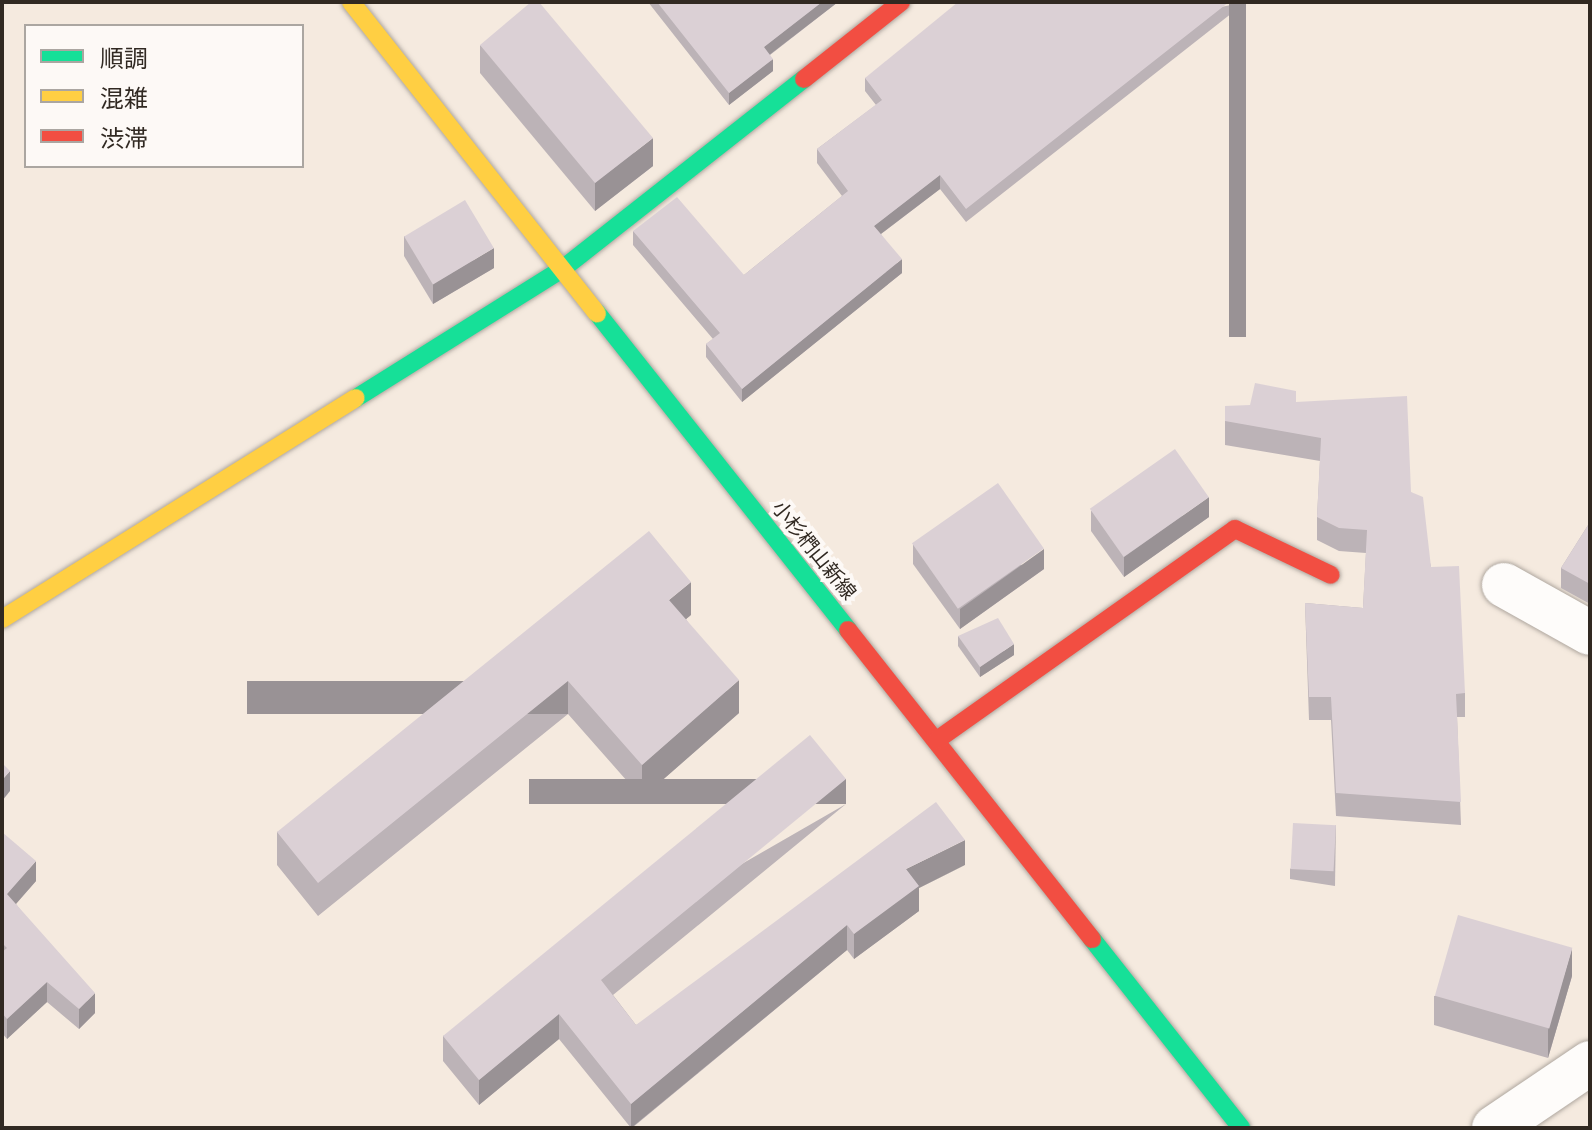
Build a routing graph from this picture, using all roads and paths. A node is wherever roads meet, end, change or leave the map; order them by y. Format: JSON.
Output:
{"nodes":[{"id":1,"x":351,"y":2,"type":"edge"},
{"id":2,"x":901,"y":2,"type":"edge"},
{"id":3,"x":561,"y":270,"type":"junction"},
{"id":4,"x":1331,"y":575,"type":"dead end"},
{"id":5,"x":1504,"y":585,"type":"dead end"},
{"id":6,"x":2,"y":619,"type":"edge"},
{"id":7,"x":1590,"y":633,"type":"edge"},
{"id":8,"x":937,"y":740,"type":"junction"},
{"id":9,"x":1590,"y":1063,"type":"edge"},
{"id":10,"x":1241,"y":1128,"type":"edge"},
{"id":11,"x":1494,"y":1128,"type":"edge"}],
"edges":[{"from":1,"to":3,"type":"street","name":"小杉椚山新線"},
{"from":2,"to":3,"type":"street"},
{"from":3,"to":6,"type":"street"},
{"from":3,"to":8,"type":"street","name":"小杉椚山新線"},
{"from":4,"to":8,"type":"street"},
{"from":5,"to":7,"type":"street"},
{"from":8,"to":10,"type":"street","name":"小杉椚山新線"},
{"from":9,"to":11,"type":"street"}]}
